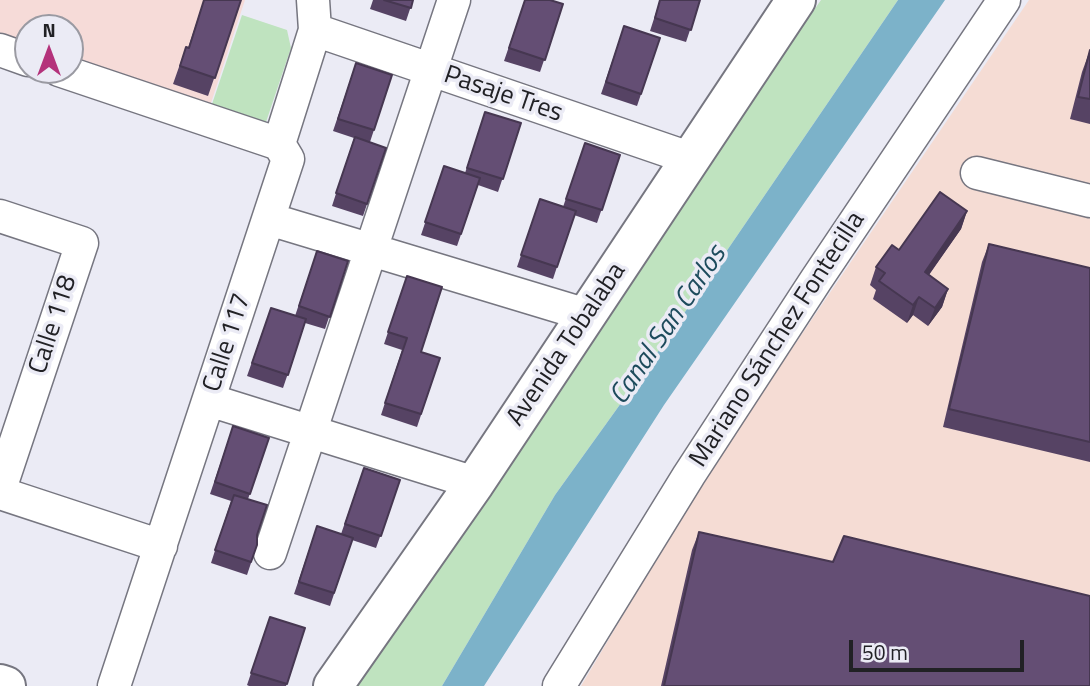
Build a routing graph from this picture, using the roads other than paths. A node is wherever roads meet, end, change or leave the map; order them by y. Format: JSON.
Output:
{"nodes":[{"id":1,"x":454,"y":0,"type":"edge"},
{"id":2,"x":796,"y":0,"type":"edge"},
{"id":3,"x":1004,"y":0,"type":"edge"},
{"id":4,"x":314,"y":15,"type":"edge"},
{"id":5,"x":431,"y":70,"type":"junction"},
{"id":6,"x":84,"y":78,"type":"edge"},
{"id":7,"x":279,"y":144,"type":"junction"},
{"id":8,"x":692,"y":159,"type":"junction"},
{"id":9,"x":977,"y":173,"type":"dead end"},
{"id":10,"x":1090,"y":201,"type":"edge"},
{"id":11,"x":0,"y":216,"type":"edge"},
{"id":12,"x":269,"y":219,"type":"junction"},
{"id":13,"x":371,"y":249,"type":"junction"},
{"id":14,"x":587,"y":315,"type":"junction"},
{"id":15,"x":209,"y":400,"type":"junction"},
{"id":16,"x":310,"y":432,"type":"junction"},
{"id":17,"x":475,"y":484,"type":"junction"},
{"id":18,"x":0,"y":491,"type":"edge"},
{"id":19,"x":161,"y":546,"type":"junction"},
{"id":20,"x":270,"y":553,"type":"dead end"},
{"id":21,"x":0,"y":684,"type":"edge"},
{"id":22,"x":6,"y":686,"type":"edge"},
{"id":23,"x":114,"y":686,"type":"edge"},
{"id":24,"x":333,"y":686,"type":"edge"},
{"id":25,"x":559,"y":686,"type":"edge"}],
"edges":[{"from":1,"to":5,"type":"street"},
{"from":2,"to":8,"type":"main road","name":"Avenida Tobalaba"},
{"from":3,"to":25,"type":"street","name":"Mariano Sánchez Fontecilla"},
{"from":4,"to":5,"type":"street","name":"Pasaje Tres"},
{"from":4,"to":7,"type":"street","name":"Calle 117"},
{"from":5,"to":8,"type":"street","name":"Pasaje Tres"},
{"from":5,"to":13,"type":"street"},
{"from":6,"to":7,"type":"street"},
{"from":7,"to":12,"type":"street","name":"Calle 117"},
{"from":8,"to":14,"type":"main road","name":"Avenida Tobalaba"},
{"from":9,"to":10,"type":"street"},
{"from":11,"to":18,"type":"street","name":"Calle 118"},
{"from":12,"to":13,"type":"street"},
{"from":12,"to":15,"type":"street","name":"Calle 117"},
{"from":13,"to":14,"type":"street"},
{"from":13,"to":16,"type":"street"},
{"from":14,"to":17,"type":"main road","name":"Avenida Tobalaba"},
{"from":15,"to":16,"type":"street"},
{"from":15,"to":19,"type":"street","name":"Calle 117"},
{"from":16,"to":17,"type":"street"},
{"from":16,"to":20,"type":"street"},
{"from":17,"to":24,"type":"main road","name":"Avenida Tobalaba"},
{"from":18,"to":19,"type":"street","name":"Calle 118"},
{"from":19,"to":23,"type":"street","name":"Calle 117"},
{"from":21,"to":22,"type":"main road"}]}
